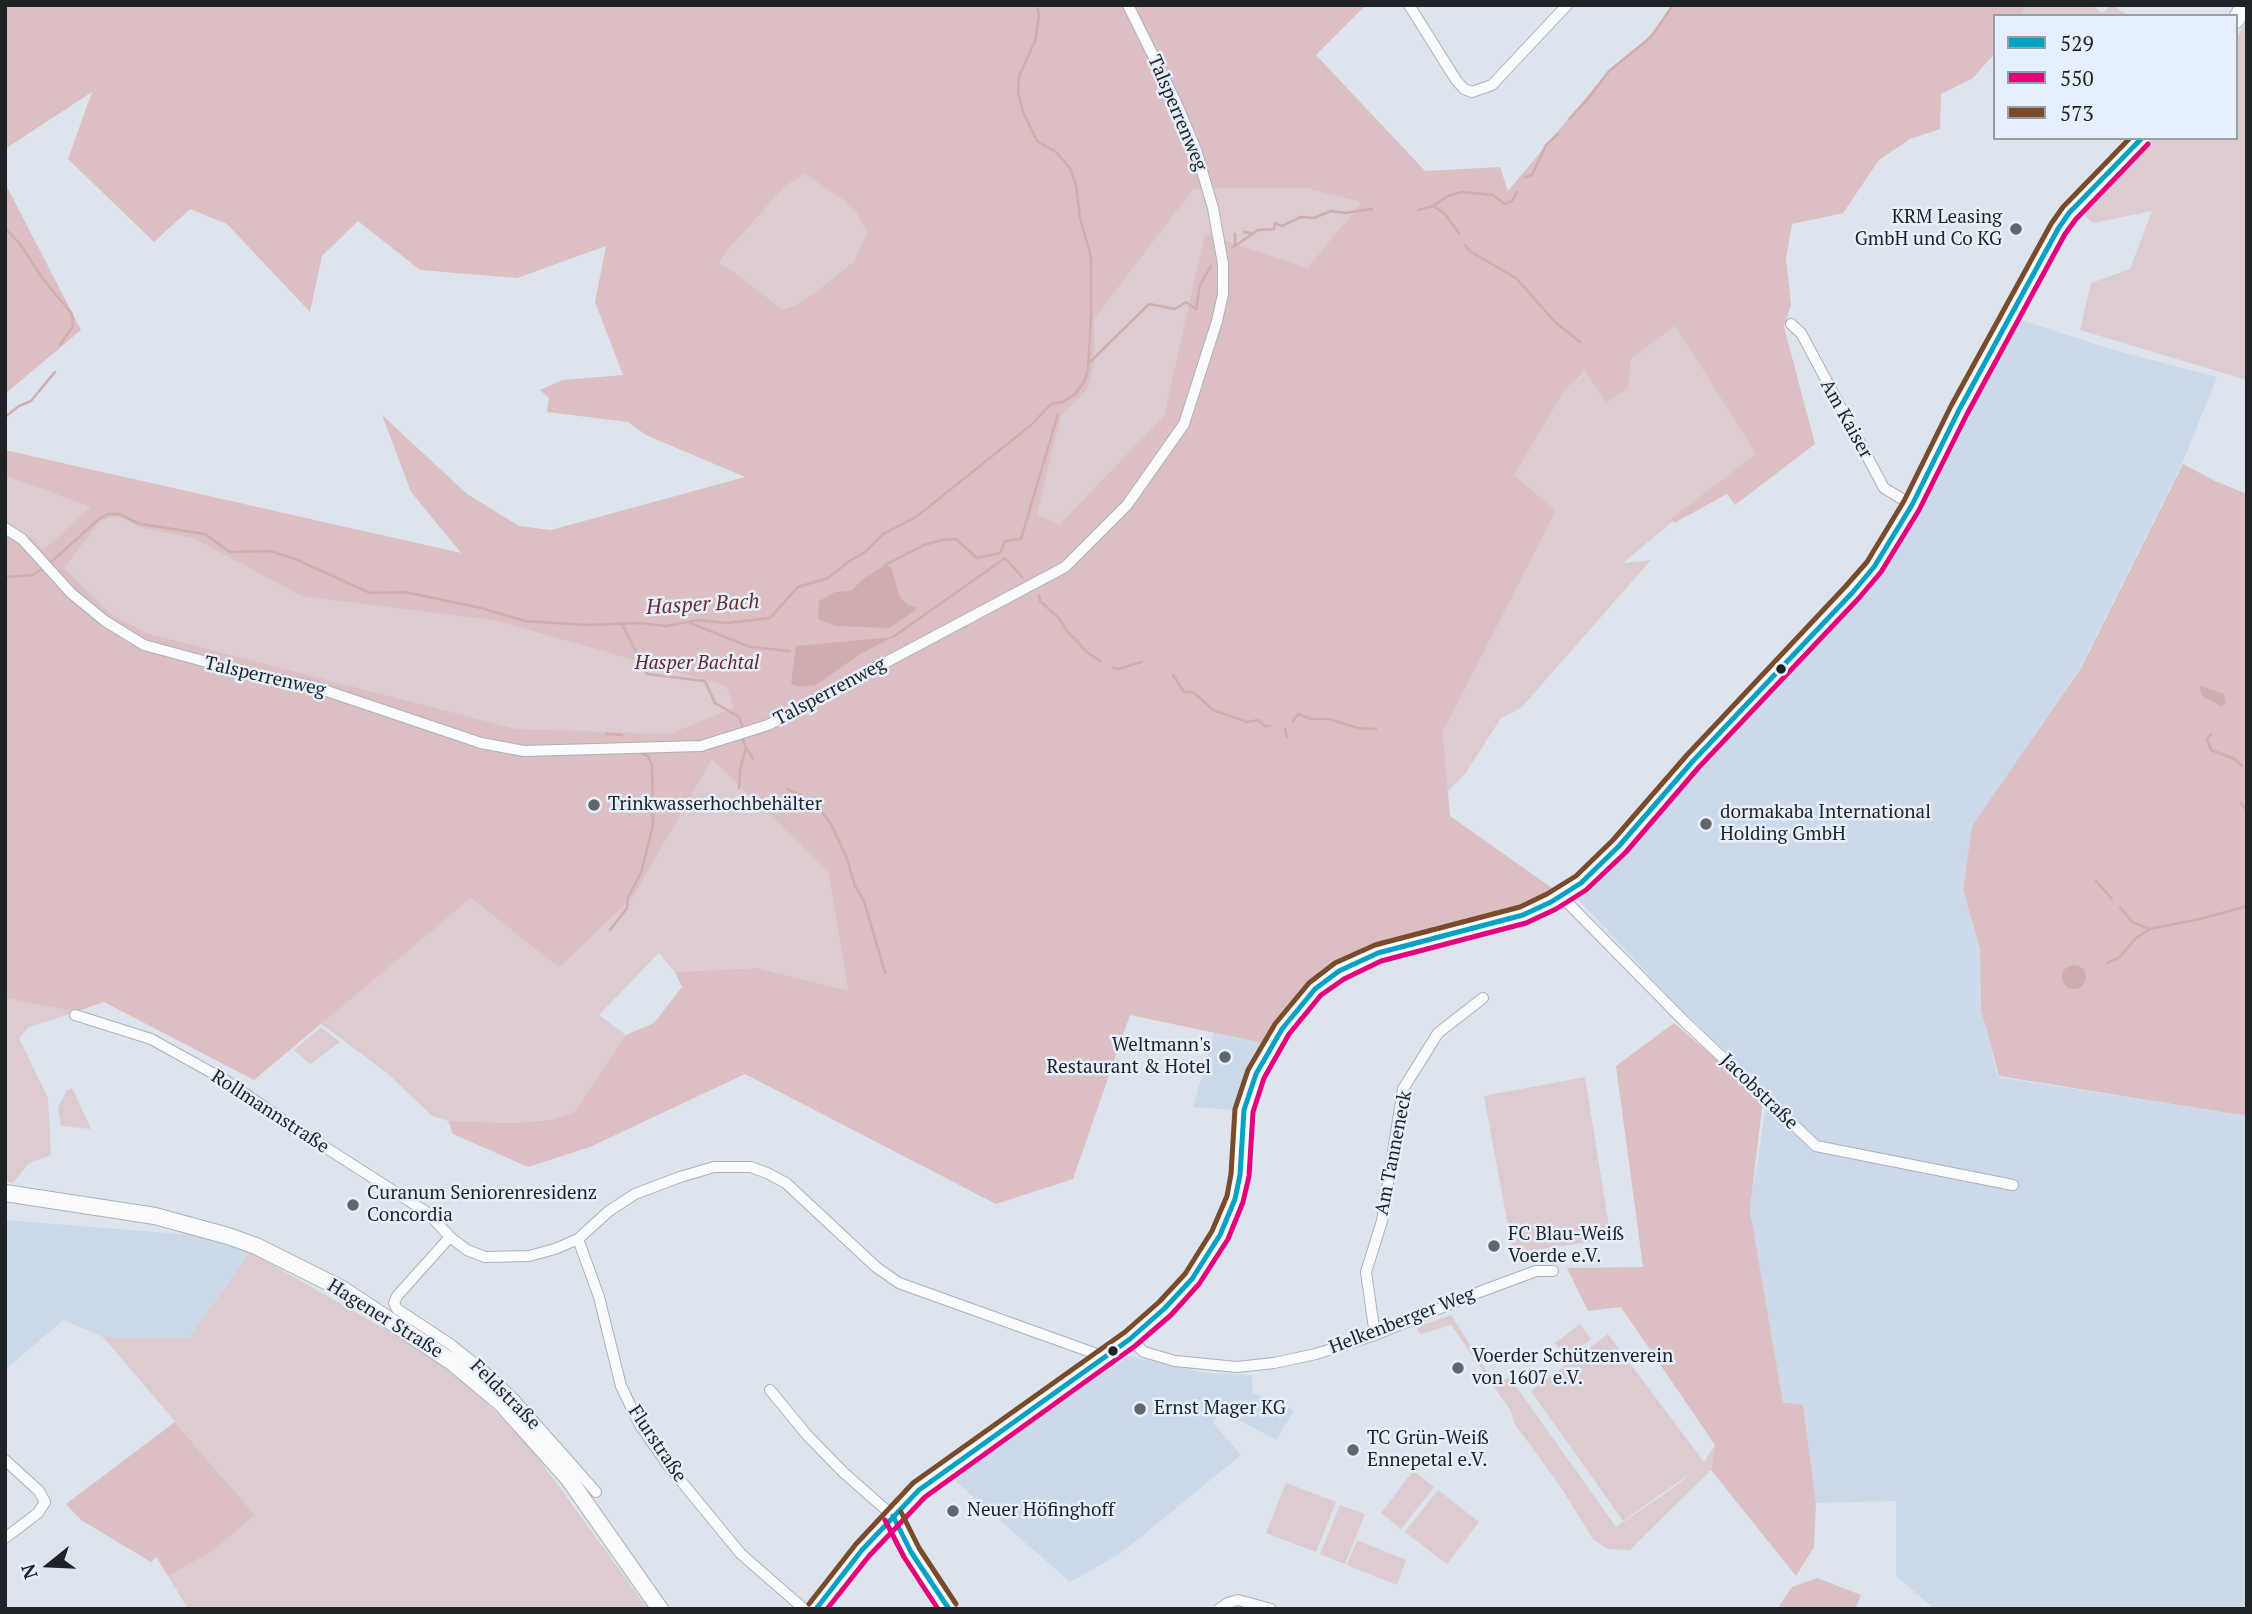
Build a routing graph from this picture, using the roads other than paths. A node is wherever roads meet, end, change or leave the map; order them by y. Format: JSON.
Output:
{"nodes":[{"id":1,"x":1128,"y":5,"type":"edge"},
{"id":2,"x":1409,"y":5,"type":"edge"},
{"id":3,"x":1567,"y":5,"type":"edge"},
{"id":4,"x":2140,"y":140,"type":"edge"},
{"id":5,"x":1791,"y":324,"type":"dead end"},
{"id":6,"x":1912,"y":505,"type":"junction"},
{"id":7,"x":5,"y":528,"type":"edge"},
{"id":8,"x":1561,"y":896,"type":"junction"},
{"id":9,"x":1483,"y":998,"type":"dead end"},
{"id":10,"x":75,"y":1015,"type":"dead end"},
{"id":11,"x":2013,"y":1185,"type":"dead end"},
{"id":12,"x":5,"y":1193,"type":"edge"},
{"id":13,"x":450,"y":1237,"type":"junction"},
{"id":14,"x":578,"y":1239,"type":"junction"},
{"id":15,"x":1553,"y":1271,"type":"dead end"},
{"id":16,"x":1375,"y":1335,"type":"junction"},
{"id":17,"x":1129,"y":1339,"type":"junction"},
{"id":18,"x":1105,"y":1357,"type":"junction"},
{"id":19,"x":770,"y":1390,"type":"dead end"},
{"id":20,"x":5,"y":1460,"type":"edge"},
{"id":21,"x":596,"y":1492,"type":"dead end"},
{"id":22,"x":893,"y":1516,"type":"junction"},
{"id":23,"x":877,"y":1534,"type":"junction"},
{"id":24,"x":5,"y":1538,"type":"edge"},
{"id":25,"x":911,"y":1552,"type":"junction"},
{"id":26,"x":660,"y":1609,"type":"edge"},
{"id":27,"x":804,"y":1609,"type":"edge"},
{"id":28,"x":816,"y":1609,"type":"edge"},
{"id":29,"x":949,"y":1609,"type":"edge"},
{"id":30,"x":1219,"y":1609,"type":"edge"},
{"id":31,"x":1271,"y":1609,"type":"edge"}],
"edges":[{"from":1,"to":7,"type":"street","name":"Talsperrenweg"},
{"from":2,"to":3,"type":"street"},
{"from":4,"to":6,"type":"main road"},
{"from":5,"to":6,"type":"street","name":"Am Kaiser"},
{"from":6,"to":8,"type":"main road"},
{"from":8,"to":11,"type":"street","name":"Jacobstraße"},
{"from":8,"to":17,"type":"main road"},
{"from":9,"to":16,"type":"street","name":"Am Tanneneck"},
{"from":10,"to":13,"type":"street","name":"Rollmannstraße"},
{"from":12,"to":26,"type":"main road","name":"Hagener Straße"},
{"from":13,"to":14,"type":"street"},
{"from":13,"to":21,"type":"street","name":"Feldstraße"},
{"from":14,"to":18,"type":"street"},
{"from":14,"to":27,"type":"street","name":"Flurstraße"},
{"from":15,"to":16,"type":"street","name":"Helkenberger Weg"},
{"from":16,"to":17,"type":"street","name":"Helkenberger Weg"},
{"from":17,"to":18,"type":"main road"},
{"from":18,"to":22,"type":"main road"},
{"from":19,"to":22,"type":"street"},
{"from":20,"to":24,"type":"street"},
{"from":22,"to":23,"type":"main road"},
{"from":22,"to":25,"type":"main road"},
{"from":23,"to":25,"type":"main road"},
{"from":23,"to":28,"type":"main road"},
{"from":25,"to":29,"type":"main road"},
{"from":30,"to":31,"type":"street"}]}
